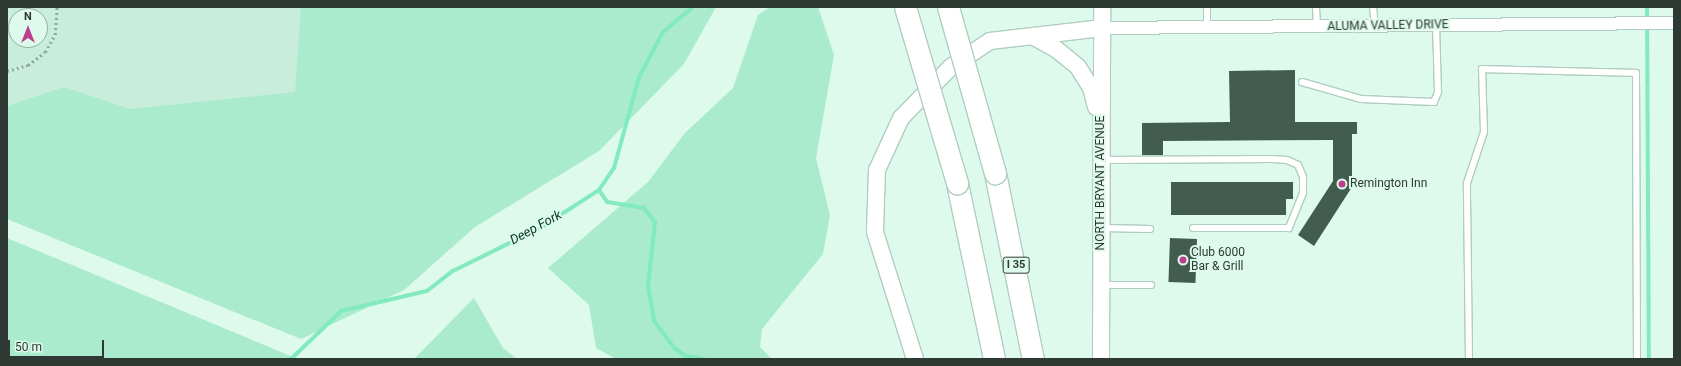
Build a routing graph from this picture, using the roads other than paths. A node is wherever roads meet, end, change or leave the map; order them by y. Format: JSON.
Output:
{"nodes":[{"id":1,"x":905,"y":7,"type":"edge"},
{"id":2,"x":948,"y":7,"type":"edge"},
{"id":3,"x":1102,"y":7,"type":"edge"},
{"id":4,"x":1207,"y":7,"type":"edge"},
{"id":5,"x":1316,"y":7,"type":"edge"},
{"id":6,"x":1373,"y":7,"type":"edge"},
{"id":7,"x":1674,"y":23,"type":"edge"},
{"id":8,"x":1436,"y":25,"type":"junction"},
{"id":9,"x":1317,"y":26,"type":"junction"},
{"id":10,"x":1375,"y":26,"type":"junction"},
{"id":11,"x":1207,"y":27,"type":"junction"},
{"id":12,"x":1102,"y":28,"type":"junction"},
{"id":13,"x":1034,"y":37,"type":"junction"},
{"id":14,"x":1302,"y":82,"type":"dead end"},
{"id":15,"x":1101,"y":135,"type":"junction"},
{"id":16,"x":1101,"y":160,"type":"junction"},
{"id":17,"x":1101,"y":228,"type":"junction"},
{"id":18,"x":1193,"y":228,"type":"dead end"},
{"id":19,"x":1150,"y":229,"type":"dead end"},
{"id":20,"x":1150,"y":284,"type":"dead end"},
{"id":21,"x":1101,"y":285,"type":"junction"},
{"id":22,"x":915,"y":359,"type":"edge"},
{"id":23,"x":994,"y":359,"type":"edge"},
{"id":24,"x":1033,"y":359,"type":"edge"},
{"id":25,"x":1101,"y":359,"type":"edge"},
{"id":26,"x":1469,"y":359,"type":"edge"},
{"id":27,"x":1637,"y":359,"type":"edge"}],
"edges":[{"from":1,"to":23,"type":"highway","bridge":true},
{"from":2,"to":24,"type":"highway","number":"I 35","bridge":true},
{"from":3,"to":12,"type":"main road","name":"NORTH BRYANT AVENUE"},
{"from":4,"to":11,"type":"lane"},
{"from":5,"to":9,"type":"lane"},
{"from":6,"to":10,"type":"lane"},
{"from":7,"to":8,"type":"street","name":"ALUMA VALLEY DRIVE"},
{"from":8,"to":10,"type":"street","name":"ALUMA VALLEY DRIVE"},
{"from":8,"to":14,"type":"lane"},
{"from":9,"to":10,"type":"street","name":"ALUMA VALLEY DRIVE"},
{"from":9,"to":11,"type":"street","name":"ALUMA VALLEY DRIVE"},
{"from":11,"to":12,"type":"street","name":"ALUMA VALLEY DRIVE"},
{"from":12,"to":13,"type":"main road"},
{"from":12,"to":15,"type":"main road","name":"NORTH BRYANT AVENUE"},
{"from":13,"to":15,"type":"main road"},
{"from":13,"to":22,"type":"main road"},
{"from":15,"to":16,"type":"main road","name":"NORTH BRYANT AVENUE"},
{"from":16,"to":17,"type":"main road","name":"NORTH BRYANT AVENUE"},
{"from":16,"to":18,"type":"lane"},
{"from":17,"to":19,"type":"lane"},
{"from":17,"to":21,"type":"main road","name":"NORTH BRYANT AVENUE"},
{"from":20,"to":21,"type":"lane"},
{"from":21,"to":25,"type":"main road","name":"NORTH BRYANT AVENUE"},
{"from":26,"to":27,"type":"lane"}]}
